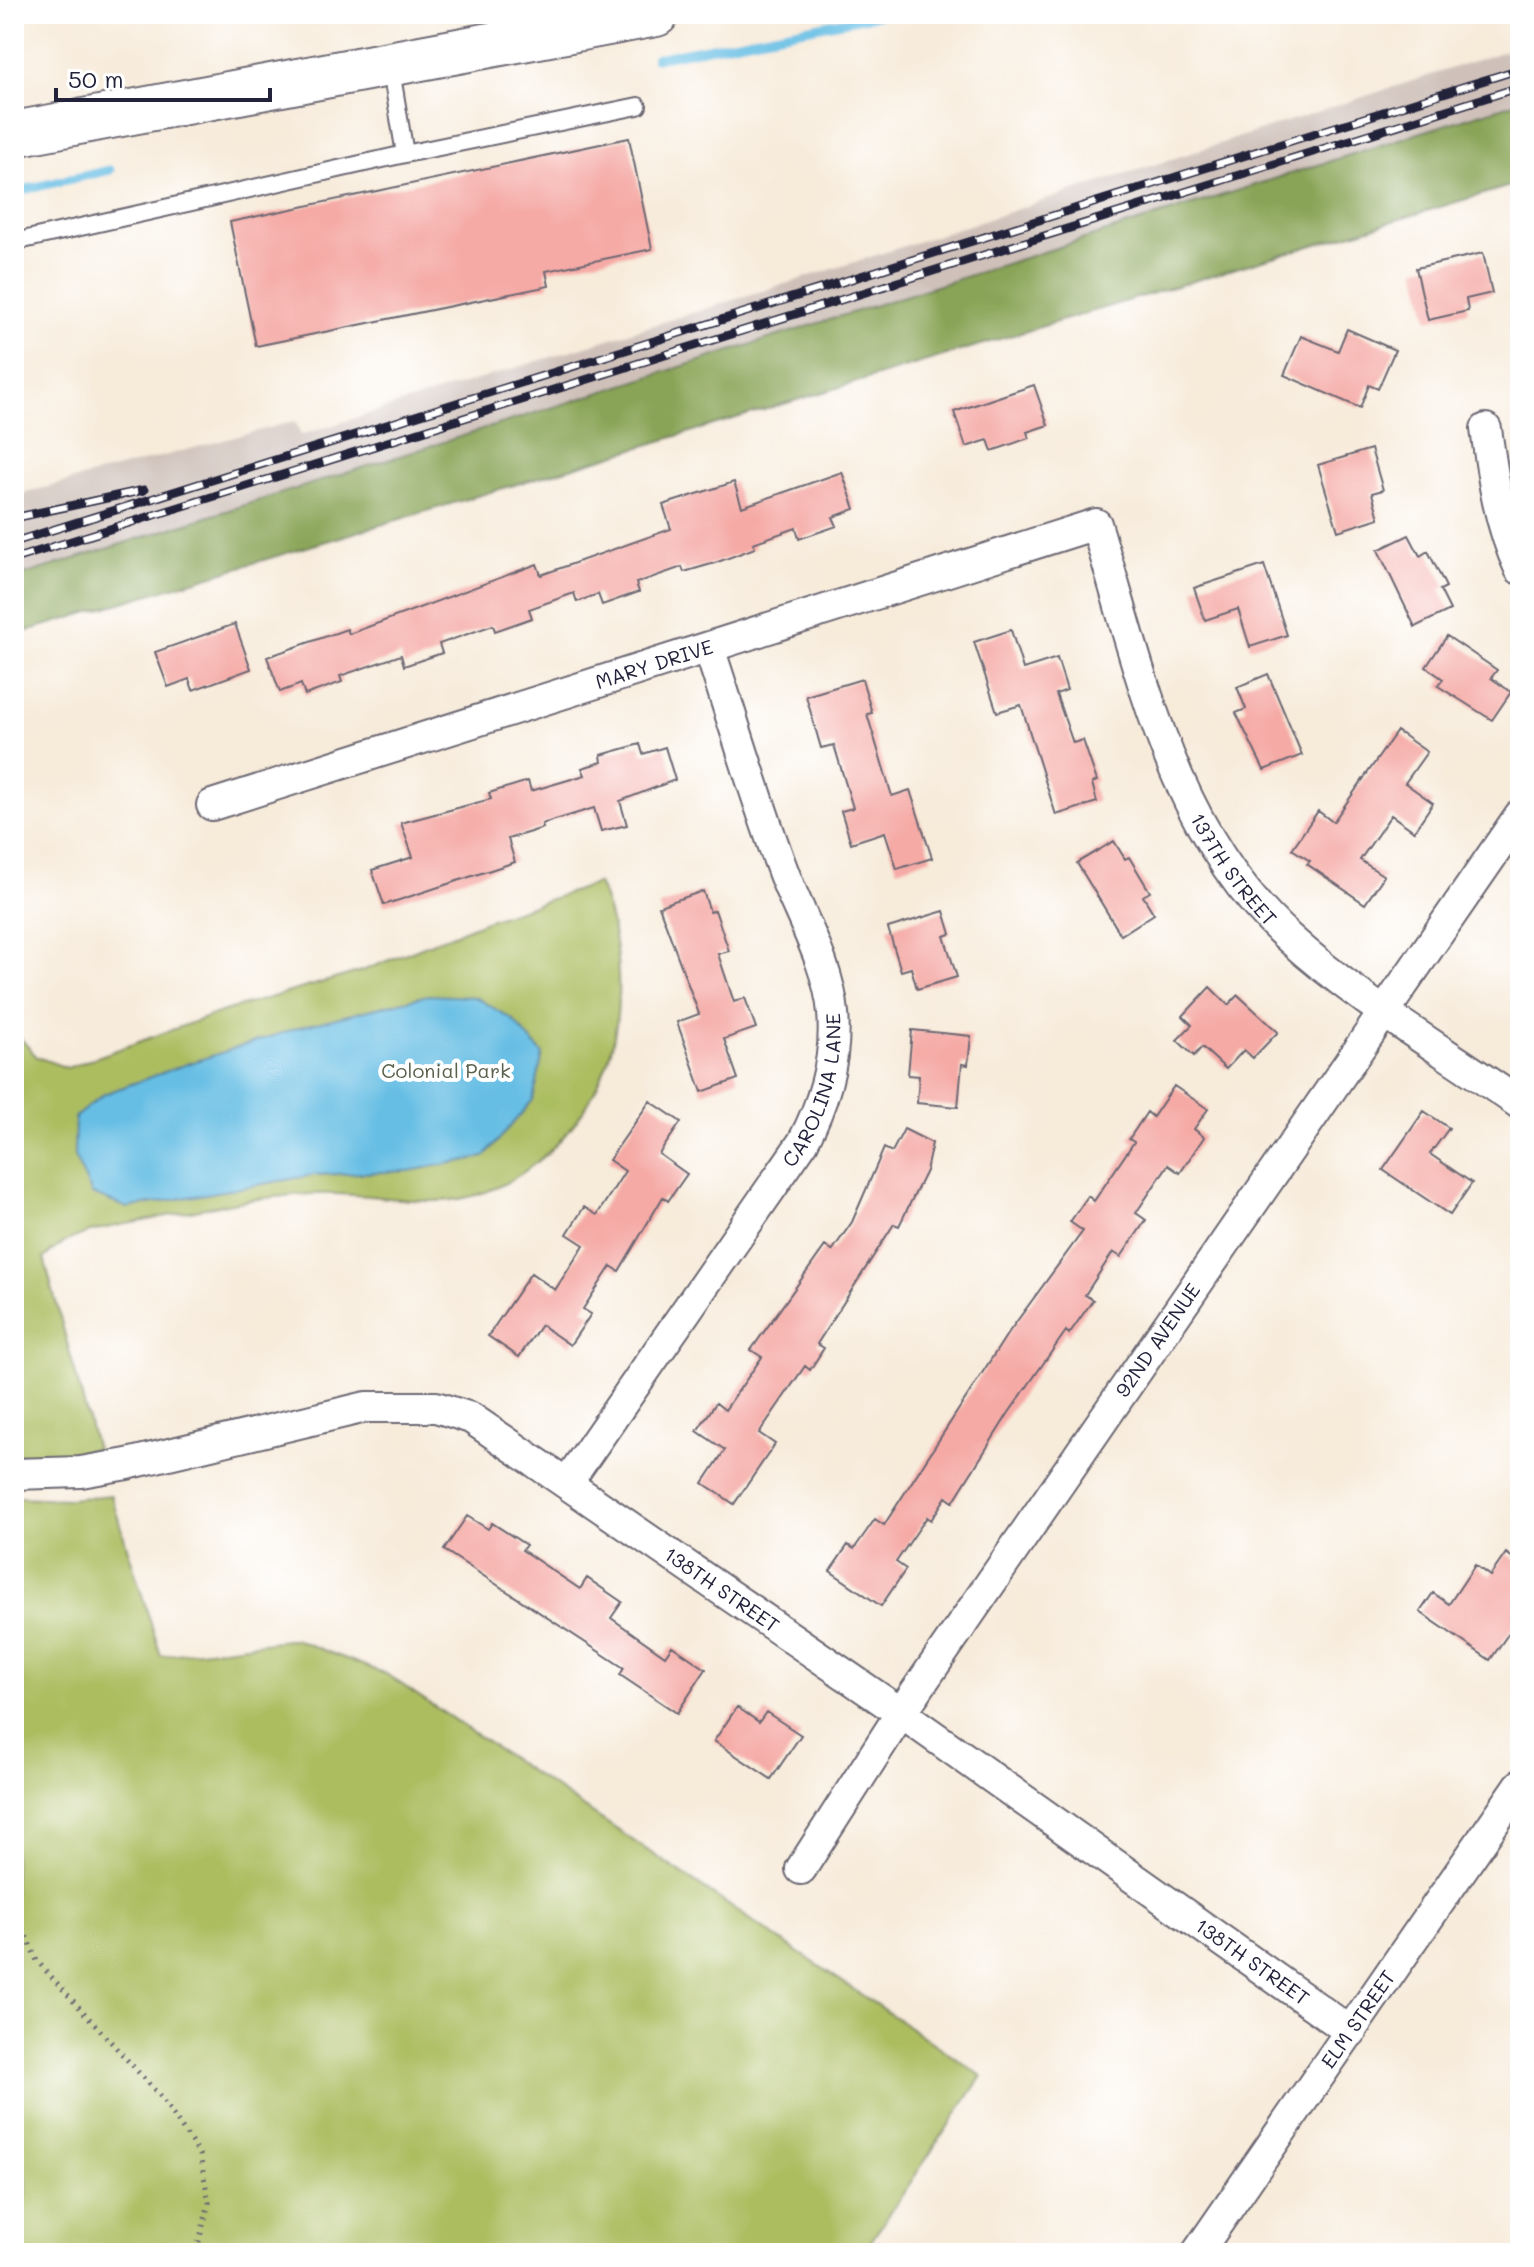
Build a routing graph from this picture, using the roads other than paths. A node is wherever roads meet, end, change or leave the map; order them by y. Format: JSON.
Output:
{"nodes":[{"id":1,"x":656,"y":14,"type":"edge"},
{"id":2,"x":390,"y":62,"type":"junction"},
{"id":3,"x":638,"y":106,"type":"dead end"},
{"id":4,"x":14,"y":134,"type":"edge"},
{"id":5,"x":405,"y":154,"type":"junction"},
{"id":6,"x":14,"y":242,"type":"edge"},
{"id":7,"x":1486,"y":429,"type":"dead end"},
{"id":8,"x":1096,"y":524,"type":"joint"},
{"id":9,"x":1520,"y":569,"type":"edge"},
{"id":10,"x":709,"y":648,"type":"junction"},
{"id":11,"x":212,"y":805,"type":"dead end"},
{"id":12,"x":1520,"y":815,"type":"edge"},
{"id":13,"x":1386,"y":1011,"type":"junction"},
{"id":14,"x":1520,"y":1104,"type":"edge"},
{"id":15,"x":14,"y":1474,"type":"edge"},
{"id":16,"x":567,"y":1483,"type":"junction"},
{"id":17,"x":901,"y":1713,"type":"junction"},
{"id":18,"x":1520,"y":1785,"type":"edge"},
{"id":19,"x":801,"y":1869,"type":"dead end"},
{"id":20,"x":1351,"y":2032,"type":"junction"},
{"id":21,"x":1197,"y":2253,"type":"edge"}],
"edges":[{"from":1,"to":2,"type":"main road"},
{"from":2,"to":4,"type":"main road"},
{"from":2,"to":5,"type":"lane"},
{"from":3,"to":5,"type":"lane"},
{"from":5,"to":6,"type":"lane"},
{"from":7,"to":9,"type":"street"},
{"from":8,"to":10,"type":"street","name":"MARY DRIVE"},
{"from":8,"to":13,"type":"street","name":"137TH STREET"},
{"from":10,"to":11,"type":"street","name":"MARY DRIVE"},
{"from":10,"to":16,"type":"street","name":"CAROLINA LANE"},
{"from":12,"to":13,"type":"street","name":"92ND AVENUE"},
{"from":13,"to":14,"type":"street","name":"137TH STREET"},
{"from":13,"to":17,"type":"street","name":"92ND AVENUE"},
{"from":15,"to":16,"type":"street","name":"138TH STREET"},
{"from":16,"to":17,"type":"street","name":"138TH STREET"},
{"from":17,"to":19,"type":"street","name":"92ND AVENUE"},
{"from":17,"to":20,"type":"street","name":"138TH STREET"},
{"from":18,"to":20,"type":"street","name":"ELM STREET"},
{"from":20,"to":21,"type":"street","name":"ELM STREET"}]}
